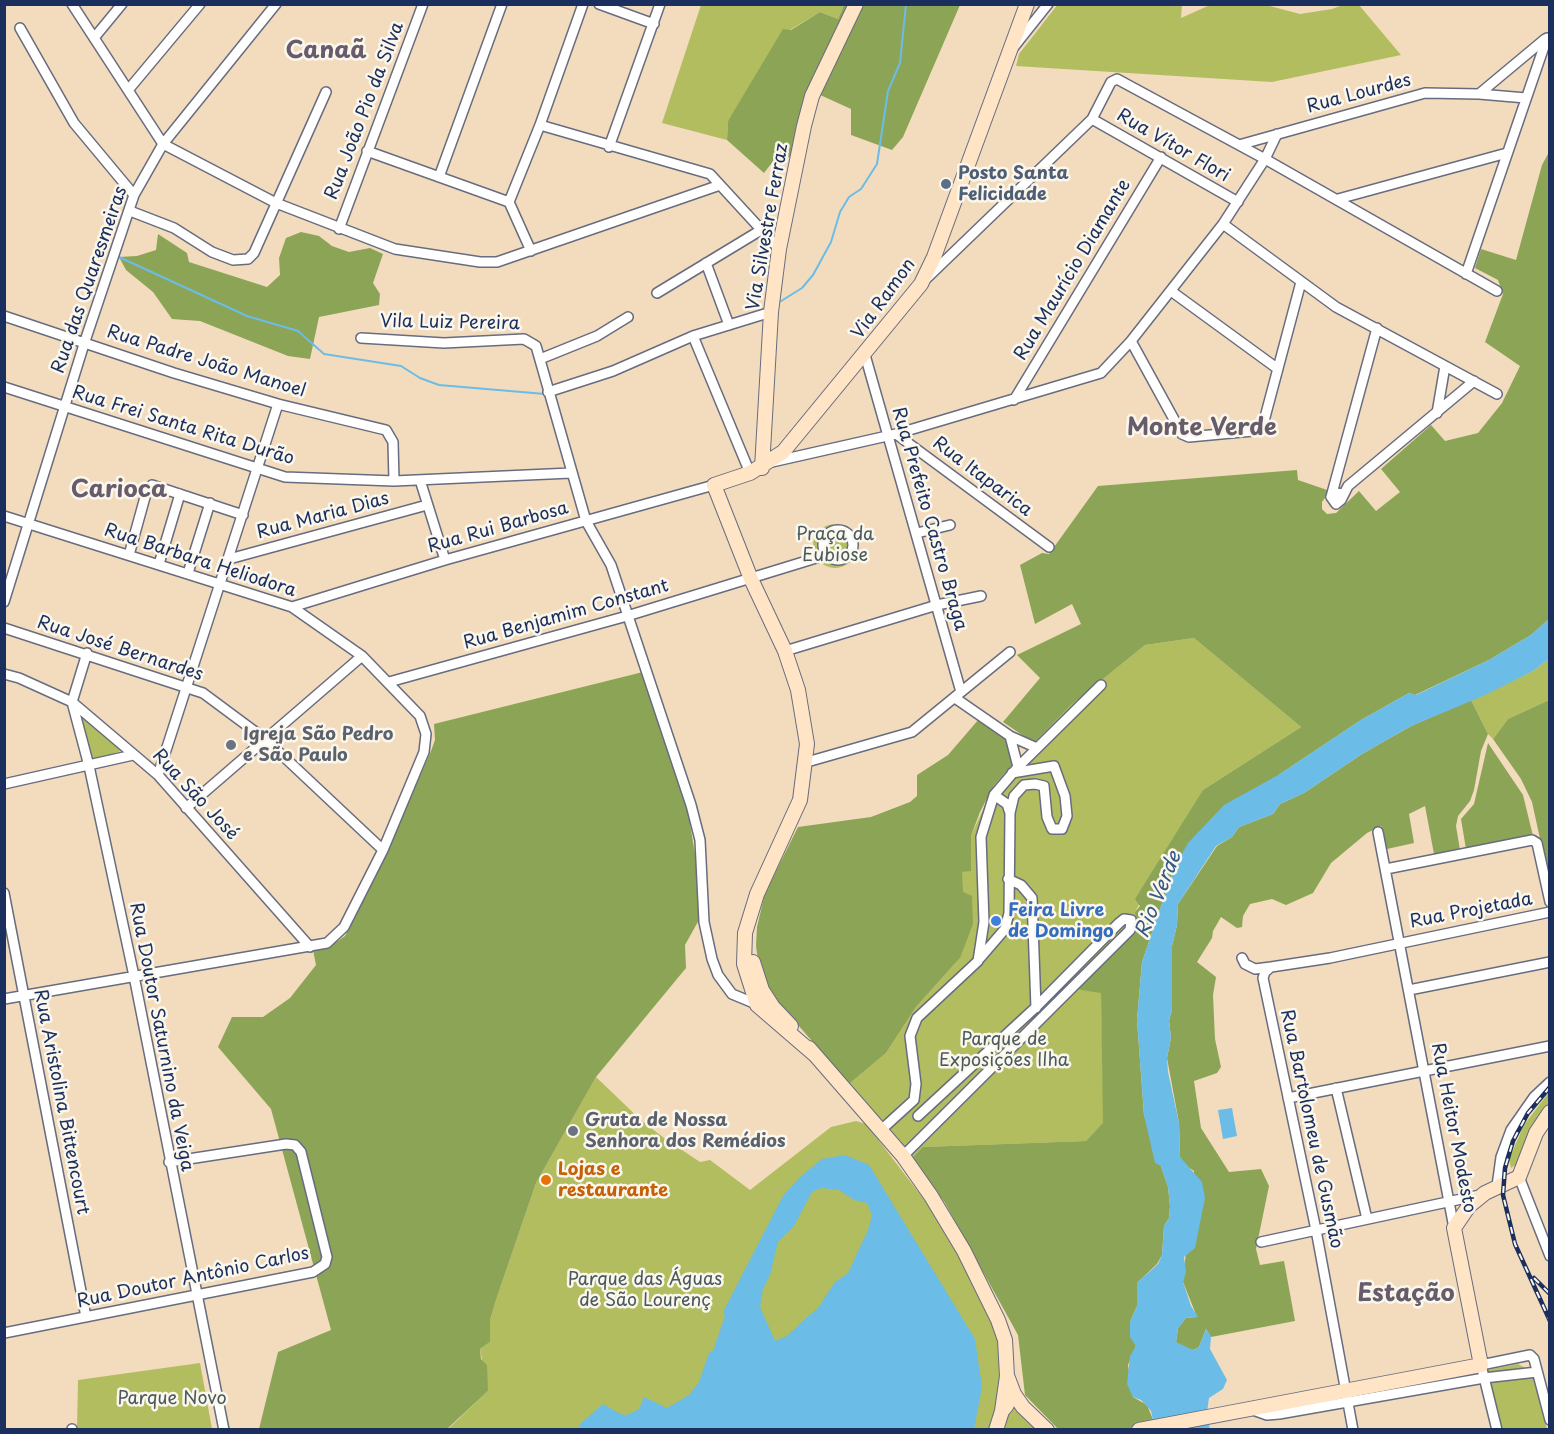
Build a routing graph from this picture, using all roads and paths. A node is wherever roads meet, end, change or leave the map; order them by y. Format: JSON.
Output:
{"nodes":[{"id":1,"x":72,"y":4,"type":"edge"},
{"id":2,"x":122,"y":4,"type":"edge"},
{"id":3,"x":200,"y":4,"type":"edge"},
{"id":4,"x":276,"y":4,"type":"edge"},
{"id":5,"x":423,"y":4,"type":"edge"},
{"id":6,"x":502,"y":4,"type":"edge"},
{"id":7,"x":583,"y":4,"type":"edge"},
{"id":8,"x":598,"y":4,"type":"edge"},
{"id":9,"x":660,"y":4,"type":"edge"},
{"id":10,"x":856,"y":4,"type":"edge"},
{"id":11,"x":1027,"y":4,"type":"edge"},
{"id":12,"x":1048,"y":4,"type":"edge"},
{"id":13,"x":654,"y":24,"type":"junction"},
{"id":14,"x":20,"y":28,"type":"dead end"},
{"id":15,"x":1548,"y":37,"type":"edge"},
{"id":16,"x":94,"y":38,"type":"junction"},
{"id":17,"x":1009,"y":52,"type":"junction"},
{"id":18,"x":129,"y":89,"type":"junction"},
{"id":19,"x":326,"y":92,"type":"dead end"},
{"id":20,"x":1479,"y":94,"type":"junction"},
{"id":21,"x":1526,"y":98,"type":"junction"},
{"id":22,"x":1092,"y":119,"type":"junction"},
{"id":23,"x":540,"y":126,"type":"junction"},
{"id":24,"x":1277,"y":134,"type":"junction"},
{"id":25,"x":163,"y":144,"type":"junction"},
{"id":26,"x":1239,"y":145,"type":"junction"},
{"id":27,"x":609,"y":147,"type":"junction"},
{"id":28,"x":367,"y":151,"type":"junction"},
{"id":29,"x":1507,"y":153,"type":"junction"},
{"id":30,"x":1161,"y":157,"type":"junction"},
{"id":31,"x":1265,"y":159,"type":"junction"},
{"id":32,"x":439,"y":177,"type":"junction"},
{"id":33,"x":720,"y":185,"type":"junction"},
{"id":34,"x":134,"y":195,"type":"junction"},
{"id":35,"x":1338,"y":199,"type":"junction"},
{"id":36,"x":509,"y":202,"type":"junction"},
{"id":37,"x":1238,"y":202,"type":"junction"},
{"id":38,"x":276,"y":203,"type":"junction"},
{"id":39,"x":130,"y":211,"type":"junction"},
{"id":40,"x":1223,"y":224,"type":"junction"},
{"id":41,"x":339,"y":229,"type":"junction"},
{"id":42,"x":761,"y":230,"type":"junction"},
{"id":43,"x":779,"y":249,"type":"junction"},
{"id":44,"x":531,"y":251,"type":"junction"},
{"id":45,"x":706,"y":263,"type":"junction"},
{"id":46,"x":1467,"y":274,"type":"junction"},
{"id":47,"x":1301,"y":282,"type":"junction"},
{"id":48,"x":921,"y":284,"type":"junction"},
{"id":49,"x":1171,"y":291,"type":"junction"},
{"id":50,"x":1497,"y":291,"type":"dead end"},
{"id":51,"x":657,"y":293,"type":"dead end"},
{"id":52,"x":771,"y":312,"type":"junction"},
{"id":53,"x":4,"y":316,"type":"edge"},
{"id":54,"x":628,"y":317,"type":"dead end"},
{"id":55,"x":729,"y":325,"type":"junction"},
{"id":56,"x":1377,"y":328,"type":"junction"},
{"id":57,"x":693,"y":336,"type":"junction"},
{"id":58,"x":362,"y":338,"type":"dead end"},
{"id":59,"x":85,"y":341,"type":"junction"},
{"id":60,"x":1131,"y":341,"type":"junction"},
{"id":61,"x":865,"y":356,"type":"junction"},
{"id":62,"x":540,"y":359,"type":"junction"},
{"id":63,"x":1445,"y":366,"type":"junction"},
{"id":64,"x":1278,"y":369,"type":"junction"},
{"id":65,"x":1474,"y":381,"type":"junction"},
{"id":66,"x":4,"y":387,"type":"edge"},
{"id":67,"x":548,"y":392,"type":"junction"},
{"id":68,"x":1497,"y":394,"type":"dead end"},
{"id":69,"x":1014,"y":400,"type":"junction"},
{"id":70,"x":278,"y":404,"type":"junction"},
{"id":71,"x":64,"y":406,"type":"junction"},
{"id":72,"x":1437,"y":413,"type":"junction"},
{"id":73,"x":892,"y":435,"type":"junction"},
{"id":74,"x":761,"y":468,"type":"junction"},
{"id":75,"x":258,"y":470,"type":"junction"},
{"id":76,"x":571,"y":473,"type":"junction"},
{"id":77,"x":420,"y":480,"type":"junction"},
{"id":78,"x":394,"y":481,"type":"junction"},
{"id":79,"x":714,"y":485,"type":"junction"},
{"id":80,"x":180,"y":494,"type":"junction"},
{"id":81,"x":210,"y":503,"type":"junction"},
{"id":82,"x":427,"y":505,"type":"junction"},
{"id":83,"x":243,"y":515,"type":"junction"},
{"id":84,"x":4,"y":516,"type":"edge"},
{"id":85,"x":586,"y":521,"type":"junction"},
{"id":86,"x":29,"y":523,"type":"junction"},
{"id":87,"x":950,"y":525,"type":"dead end"},
{"id":88,"x":916,"y":533,"type":"junction"},
{"id":89,"x":1049,"y":547,"type":"dead end"},
{"id":90,"x":129,"y":555,"type":"junction"},
{"id":91,"x":826,"y":555,"type":"dead end"},
{"id":92,"x":229,"y":559,"type":"junction"},
{"id":93,"x":445,"y":560,"type":"junction"},
{"id":94,"x":159,"y":564,"type":"junction"},
{"id":95,"x":188,"y":573,"type":"junction"},
{"id":96,"x":751,"y":579,"type":"junction"},
{"id":97,"x":221,"y":583,"type":"junction"},
{"id":98,"x":981,"y":596,"type":"dead end"},
{"id":99,"x":4,"y":602,"type":"edge"},
{"id":100,"x":937,"y":605,"type":"junction"},
{"id":101,"x":292,"y":607,"type":"junction"},
{"id":102,"x":627,"y":615,"type":"junction"},
{"id":103,"x":4,"y":628,"type":"edge"},
{"id":104,"x":785,"y":651,"type":"junction"},
{"id":105,"x":1010,"y":652,"type":"dead end"},
{"id":106,"x":87,"y":653,"type":"junction"},
{"id":107,"x":362,"y":656,"type":"junction"},
{"id":108,"x":4,"y":674,"type":"edge"},
{"id":109,"x":389,"y":682,"type":"junction"},
{"id":110,"x":1101,"y":685,"type":"dead end"},
{"id":111,"x":187,"y":686,"type":"junction"},
{"id":112,"x":958,"y":695,"type":"junction"},
{"id":113,"x":72,"y":702,"type":"junction"},
{"id":114,"x":98,"y":723,"type":"junction"},
{"id":115,"x":81,"y":734,"type":"junction"},
{"id":116,"x":1010,"y":736,"type":"junction"},
{"id":117,"x":265,"y":739,"type":"junction"},
{"id":118,"x":1037,"y":748,"type":"junction"},
{"id":119,"x":134,"y":755,"type":"junction"},
{"id":120,"x":807,"y":762,"type":"junction"},
{"id":121,"x":89,"y":766,"type":"junction"},
{"id":122,"x":1015,"y":770,"type":"junction"},
{"id":123,"x":158,"y":775,"type":"junction"},
{"id":124,"x":4,"y":784,"type":"edge"},
{"id":125,"x":994,"y":795,"type":"junction"},
{"id":126,"x":186,"y":808,"type":"junction"},
{"id":127,"x":1010,"y":813,"type":"junction"},
{"id":128,"x":1378,"y":832,"type":"dead end"},
{"id":129,"x":383,"y":850,"type":"junction"},
{"id":130,"x":1386,"y":868,"type":"junction"},
{"id":131,"x":1008,"y":879,"type":"junction"},
{"id":132,"x":4,"y":893,"type":"edge"},
{"id":133,"x":1550,"y":902,"type":"edge"},
{"id":134,"x":753,"y":909,"type":"junction"},
{"id":135,"x":1550,"y":912,"type":"edge"},
{"id":136,"x":1399,"y":942,"type":"junction"},
{"id":137,"x":310,"y":947,"type":"junction"},
{"id":138,"x":1242,"y":958,"type":"dead end"},
{"id":139,"x":978,"y":961,"type":"junction"},
{"id":140,"x":1550,"y":962,"type":"edge"},
{"id":141,"x":1271,"y":967,"type":"junction"},
{"id":142,"x":134,"y":975,"type":"junction"},
{"id":143,"x":1409,"y":990,"type":"junction"},
{"id":144,"x":24,"y":995,"type":"junction"},
{"id":145,"x":4,"y":999,"type":"edge"},
{"id":146,"x":757,"y":1005,"type":"junction"},
{"id":147,"x":773,"y":1007,"type":"junction"},
{"id":148,"x":1036,"y":1007,"type":"junction"},
{"id":149,"x":1038,"y":1020,"type":"junction"},
{"id":150,"x":1550,"y":1046,"type":"edge"},
{"id":151,"x":814,"y":1055,"type":"junction"},
{"id":152,"x":1424,"y":1071,"type":"junction"},
{"id":153,"x":1550,"y":1082,"type":"edge"},
{"id":154,"x":1336,"y":1088,"type":"junction"},
{"id":155,"x":1288,"y":1098,"type":"junction"},
{"id":156,"x":1550,"y":1112,"type":"edge"},
{"id":157,"x":918,"y":1116,"type":"dead end"},
{"id":158,"x":881,"y":1130,"type":"junction"},
{"id":159,"x":903,"y":1156,"type":"junction"},
{"id":160,"x":169,"y":1162,"type":"junction"},
{"id":161,"x":1519,"y":1177,"type":"junction"},
{"id":162,"x":1491,"y":1190,"type":"junction"},
{"id":163,"x":1449,"y":1201,"type":"junction"},
{"id":164,"x":1367,"y":1219,"type":"junction"},
{"id":165,"x":1454,"y":1228,"type":"junction"},
{"id":166,"x":1316,"y":1230,"type":"junction"},
{"id":167,"x":1261,"y":1242,"type":"dead end"},
{"id":168,"x":1550,"y":1256,"type":"edge"},
{"id":169,"x":196,"y":1294,"type":"junction"},
{"id":170,"x":86,"y":1317,"type":"junction"},
{"id":171,"x":4,"y":1333,"type":"edge"},
{"id":172,"x":1483,"y":1371,"type":"junction"},
{"id":173,"x":1537,"y":1372,"type":"junction"},
{"id":174,"x":1007,"y":1376,"type":"junction"},
{"id":175,"x":1348,"y":1396,"type":"junction"},
{"id":176,"x":1023,"y":1407,"type":"junction"},
{"id":177,"x":1002,"y":1411,"type":"junction"},
{"id":178,"x":1550,"y":1420,"type":"edge"},
{"id":179,"x":1046,"y":1429,"type":"edge"},
{"id":180,"x":1141,"y":1429,"type":"edge"},
{"id":181,"x":224,"y":1430,"type":"edge"},
{"id":182,"x":996,"y":1430,"type":"edge"},
{"id":183,"x":1353,"y":1430,"type":"edge"},
{"id":184,"x":1497,"y":1430,"type":"edge"}],
"edges":[{"from":1,"to":16,"type":"street"},
{"from":2,"to":16,"type":"street"},
{"from":3,"to":18,"type":"street"},
{"from":4,"to":25,"type":"street","name":"Rua das Quaresmeiras"},
{"from":5,"to":28,"type":"street","name":"Rua João Pio da Silva"},
{"from":6,"to":32,"type":"street"},
{"from":7,"to":23,"type":"street"},
{"from":8,"to":13,"type":"street"},
{"from":9,"to":13,"type":"street"},
{"from":10,"to":43,"type":"main road","name":"Via Silvestre Ferraz"},
{"from":11,"to":17,"type":"main road","name":"Via Ramon"},
{"from":12,"to":17,"type":"street"},
{"from":13,"to":27,"type":"street"},
{"from":14,"to":34,"type":"street"},
{"from":15,"to":20,"type":"street"},
{"from":15,"to":21,"type":"street"},
{"from":16,"to":18,"type":"street"},
{"from":17,"to":48,"type":"main road","name":"Via Ramon"},
{"from":18,"to":25,"type":"street"},
{"from":19,"to":38,"type":"street"},
{"from":20,"to":21,"type":"street","name":"Rua Lourdes"},
{"from":20,"to":24,"type":"street","name":"Rua Lourdes"},
{"from":21,"to":29,"type":"street"},
{"from":22,"to":26,"type":"street"},
{"from":22,"to":30,"type":"street","name":"Rua Vítor Flori"},
{"from":22,"to":48,"type":"street"},
{"from":23,"to":27,"type":"street"},
{"from":23,"to":36,"type":"street"},
{"from":24,"to":26,"type":"street","name":"Rua Lourdes"},
{"from":24,"to":31,"type":"street"},
{"from":25,"to":34,"type":"street","name":"Rua das Quaresmeiras"},
{"from":25,"to":38,"type":"street"},
{"from":26,"to":31,"type":"street"},
{"from":27,"to":33,"type":"street"},
{"from":28,"to":32,"type":"street"},
{"from":28,"to":41,"type":"street","name":"Rua João Pio da Silva"},
{"from":29,"to":35,"type":"street"},
{"from":29,"to":46,"type":"street"},
{"from":30,"to":37,"type":"street","name":"Rua Vítor Flori"},
{"from":30,"to":69,"type":"street","name":"Rua Maurício Diamante"},
{"from":31,"to":35,"type":"street"},
{"from":31,"to":37,"type":"street"},
{"from":32,"to":36,"type":"street"},
{"from":33,"to":42,"type":"street"},
{"from":33,"to":44,"type":"street"},
{"from":34,"to":39,"type":"street","name":"Rua das Quaresmeiras"},
{"from":35,"to":46,"type":"street"},
{"from":36,"to":44,"type":"street"},
{"from":37,"to":40,"type":"street"},
{"from":38,"to":39,"type":"street"},
{"from":38,"to":41,"type":"street"},
{"from":39,"to":59,"type":"street","name":"Rua das Quaresmeiras"},
{"from":40,"to":47,"type":"street"},
{"from":40,"to":49,"type":"street"},
{"from":41,"to":44,"type":"street"},
{"from":42,"to":43,"type":"street"},
{"from":42,"to":45,"type":"street"},
{"from":43,"to":52,"type":"main road","name":"Via Silvestre Ferraz"},
{"from":45,"to":51,"type":"street"},
{"from":45,"to":55,"type":"street"},
{"from":46,"to":50,"type":"street"},
{"from":47,"to":56,"type":"street"},
{"from":47,"to":64,"type":"street"},
{"from":48,"to":61,"type":"main road","name":"Via Ramon"},
{"from":49,"to":60,"type":"street"},
{"from":49,"to":64,"type":"street"},
{"from":52,"to":55,"type":"street"},
{"from":52,"to":74,"type":"main road","name":"Via Silvestre Ferraz"},
{"from":53,"to":59,"type":"street","name":"Rua Padre João Manoel"},
{"from":54,"to":62,"type":"street"},
{"from":55,"to":57,"type":"street"},
{"from":56,"to":63,"type":"street"},
{"from":56,"to":72,"type":"street"},
{"from":57,"to":67,"type":"street"},
{"from":57,"to":74,"type":"street"},
{"from":58,"to":62,"type":"street","name":"Vila Luiz Pereira"},
{"from":59,"to":70,"type":"street","name":"Rua Padre João Manoel"},
{"from":59,"to":71,"type":"street","name":"Rua das Quaresmeiras"},
{"from":60,"to":64,"type":"street"},
{"from":60,"to":69,"type":"street"},
{"from":61,"to":73,"type":"street","name":"Rua Prefeito Castro Braga"},
{"from":61,"to":74,"type":"main road","name":"Via Ramon"},
{"from":62,"to":67,"type":"street"},
{"from":63,"to":65,"type":"street"},
{"from":63,"to":72,"type":"street"},
{"from":65,"to":68,"type":"street"},
{"from":65,"to":72,"type":"street"},
{"from":66,"to":71,"type":"street","name":"Rua Frei Santa Rita Durão"},
{"from":67,"to":76,"type":"street"},
{"from":69,"to":73,"type":"street"},
{"from":70,"to":75,"type":"street"},
{"from":70,"to":78,"type":"street","name":"Rua Padre João Manoel"},
{"from":71,"to":75,"type":"street","name":"Rua Frei Santa Rita Durão"},
{"from":71,"to":86,"type":"street","name":"Rua das Quaresmeiras"},
{"from":73,"to":74,"type":"street"},
{"from":73,"to":88,"type":"street","name":"Rua Prefeito Castro Braga"},
{"from":73,"to":89,"type":"street","name":"Rua Itaparica"},
{"from":74,"to":79,"type":"main road","name":"Via Ramon"},
{"from":75,"to":78,"type":"street","name":"Rua Frei Santa Rita Durão"},
{"from":75,"to":83,"type":"street"},
{"from":76,"to":77,"type":"street","name":"Rua Frei Santa Rita Durão"},
{"from":76,"to":85,"type":"street"},
{"from":77,"to":78,"type":"street","name":"Rua Frei Santa Rita Durão"},
{"from":77,"to":82,"type":"street"},
{"from":79,"to":85,"type":"street","name":"Rua Rui Barbosa"},
{"from":79,"to":96,"type":"main road"},
{"from":80,"to":81,"type":"street"},
{"from":80,"to":90,"type":"street"},
{"from":80,"to":94,"type":"street"},
{"from":81,"to":83,"type":"street"},
{"from":81,"to":95,"type":"street"},
{"from":82,"to":92,"type":"street","name":"Rua Maria Dias"},
{"from":82,"to":93,"type":"street"},
{"from":83,"to":92,"type":"street"},
{"from":84,"to":86,"type":"street","name":"Rua Barbara Heliodora"},
{"from":85,"to":93,"type":"street","name":"Rua Rui Barbosa"},
{"from":85,"to":102,"type":"street"},
{"from":86,"to":90,"type":"street","name":"Rua Barbara Heliodora"},
{"from":86,"to":99,"type":"street","name":"Rua das Quaresmeiras"},
{"from":87,"to":88,"type":"street"},
{"from":88,"to":100,"type":"street","name":"Rua Prefeito Castro Braga"},
{"from":90,"to":94,"type":"street","name":"Rua Barbara Heliodora"},
{"from":91,"to":96,"type":"street","name":"Rua Benjamim Constant"},
{"from":92,"to":97,"type":"street"},
{"from":93,"to":101,"type":"street","name":"Rua Rui Barbosa"},
{"from":94,"to":95,"type":"street","name":"Rua Barbara Heliodora"},
{"from":95,"to":97,"type":"street","name":"Rua Barbara Heliodora"},
{"from":96,"to":102,"type":"street","name":"Rua Benjamim Constant"},
{"from":96,"to":104,"type":"main road"},
{"from":97,"to":101,"type":"street","name":"Rua Barbara Heliodora"},
{"from":97,"to":111,"type":"street"},
{"from":98,"to":100,"type":"street"},
{"from":100,"to":104,"type":"street"},
{"from":100,"to":112,"type":"street","name":"Rua Prefeito Castro Braga"},
{"from":101,"to":107,"type":"street","name":"Rua Barbara Heliodora"},
{"from":102,"to":109,"type":"street","name":"Rua Benjamim Constant"},
{"from":102,"to":146,"type":"street"},
{"from":103,"to":106,"type":"street","name":"Rua José Bernardes"},
{"from":104,"to":120,"type":"main road"},
{"from":105,"to":112,"type":"street"},
{"from":106,"to":111,"type":"street","name":"Rua José Bernardes"},
{"from":106,"to":113,"type":"street"},
{"from":107,"to":109,"type":"street","name":"Rua Barbara Heliodora"},
{"from":107,"to":117,"type":"street"},
{"from":108,"to":113,"type":"street","name":"Rua São José"},
{"from":109,"to":129,"type":"street","name":"Rua Barbara Heliodora"},
{"from":110,"to":118,"type":"street"},
{"from":111,"to":117,"type":"street","name":"Rua José Bernardes"},
{"from":111,"to":123,"type":"street"},
{"from":112,"to":116,"type":"street"},
{"from":112,"to":120,"type":"street"},
{"from":113,"to":114,"type":"street","name":"Rua São José"},
{"from":113,"to":115,"type":"street","name":"Rua Doutor Saturnino da Veiga"},
{"from":114,"to":115,"type":"street"},
{"from":114,"to":119,"type":"street","name":"Rua São José"},
{"from":115,"to":121,"type":"street","name":"Rua Doutor Saturnino da Veiga"},
{"from":116,"to":118,"type":"street"},
{"from":116,"to":122,"type":"street"},
{"from":117,"to":126,"type":"street"},
{"from":117,"to":129,"type":"street","name":"Rua José Bernardes"},
{"from":118,"to":122,"type":"street"},
{"from":119,"to":121,"type":"street"},
{"from":119,"to":123,"type":"street","name":"Rua São José"},
{"from":120,"to":134,"type":"main road"},
{"from":121,"to":124,"type":"street"},
{"from":121,"to":142,"type":"street","name":"Rua Doutor Saturnino da Veiga"},
{"from":122,"to":125,"type":"street"},
{"from":122,"to":127,"type":"street"},
{"from":123,"to":126,"type":"street","name":"Rua São José"},
{"from":125,"to":127,"type":"street"},
{"from":125,"to":139,"type":"street"},
{"from":126,"to":137,"type":"street","name":"Rua São José"},
{"from":127,"to":131,"type":"street"},
{"from":128,"to":130,"type":"street","name":"Rua Heitor Modesto"},
{"from":129,"to":137,"type":"street"},
{"from":130,"to":133,"type":"street"},
{"from":130,"to":136,"type":"street","name":"Rua Heitor Modesto"},
{"from":131,"to":139,"type":"street"},
{"from":131,"to":148,"type":"street"},
{"from":132,"to":144,"type":"street","name":"Rua Aristolina Bittencourt"},
{"from":134,"to":146,"type":"main road"},
{"from":134,"to":147,"type":"main road"},
{"from":135,"to":136,"type":"street","name":"Rua Projetada"},
{"from":136,"to":141,"type":"street"},
{"from":136,"to":143,"type":"street","name":"Rua Heitor Modesto"},
{"from":137,"to":142,"type":"street"},
{"from":138,"to":141,"type":"street"},
{"from":139,"to":158,"type":"street"},
{"from":140,"to":143,"type":"street"},
{"from":141,"to":155,"type":"street","name":"Rua Bartolomeu de Gusmão"},
{"from":142,"to":144,"type":"street"},
{"from":142,"to":160,"type":"street","name":"Rua Doutor Saturnino da Veiga"},
{"from":143,"to":152,"type":"street","name":"Rua Heitor Modesto"},
{"from":144,"to":145,"type":"street"},
{"from":144,"to":170,"type":"street","name":"Rua Aristolina Bittencourt"},
{"from":146,"to":147,"type":"street"},
{"from":146,"to":151,"type":"main road"},
{"from":147,"to":151,"type":"main road"},
{"from":148,"to":149,"type":"street"},
{"from":148,"to":149,"type":"street"},
{"from":148,"to":157,"type":"street"},
{"from":149,"to":159,"type":"street"},
{"from":150,"to":152,"type":"street"},
{"from":151,"to":158,"type":"main road"},
{"from":152,"to":154,"type":"street"},
{"from":152,"to":163,"type":"street","name":"Rua Heitor Modesto"},
{"from":153,"to":162,"type":"street"},
{"from":154,"to":155,"type":"street"},
{"from":154,"to":164,"type":"street"},
{"from":155,"to":166,"type":"street","name":"Rua Bartolomeu de Gusmão"},
{"from":156,"to":161,"type":"main road"},
{"from":158,"to":159,"type":"main road"},
{"from":159,"to":174,"type":"main road"},
{"from":160,"to":169,"type":"street","name":"Rua Doutor Saturnino da Veiga"},
{"from":160,"to":169,"type":"street","name":"Rua Doutor Antônio Carlos"},
{"from":161,"to":162,"type":"main road"},
{"from":161,"to":168,"type":"street"},
{"from":162,"to":163,"type":"street"},
{"from":162,"to":165,"type":"main road"},
{"from":163,"to":164,"type":"street"},
{"from":163,"to":165,"type":"street","name":"Rua Heitor Modesto"},
{"from":164,"to":166,"type":"street"},
{"from":165,"to":172,"type":"main road","name":"Rua Heitor Modesto"},
{"from":166,"to":167,"type":"street"},
{"from":166,"to":175,"type":"street","name":"Rua Bartolomeu de Gusmão"},
{"from":169,"to":170,"type":"street","name":"Rua Doutor Antônio Carlos"},
{"from":169,"to":181,"type":"street","name":"Rua Doutor Saturnino da Veiga"},
{"from":170,"to":171,"type":"street","name":"Rua Doutor Antônio Carlos"},
{"from":172,"to":173,"type":"street"},
{"from":172,"to":173,"type":"street"},
{"from":172,"to":175,"type":"main road"},
{"from":172,"to":184,"type":"street","name":"Rua Heitor Modesto"},
{"from":173,"to":178,"type":"street"},
{"from":174,"to":176,"type":"main road"},
{"from":174,"to":177,"type":"main road"},
{"from":175,"to":180,"type":"main road"},
{"from":175,"to":183,"type":"street","name":"Rua Bartolomeu de Gusmão"},
{"from":176,"to":177,"type":"main road"},
{"from":176,"to":179,"type":"main road"},
{"from":177,"to":182,"type":"main road"}]}
